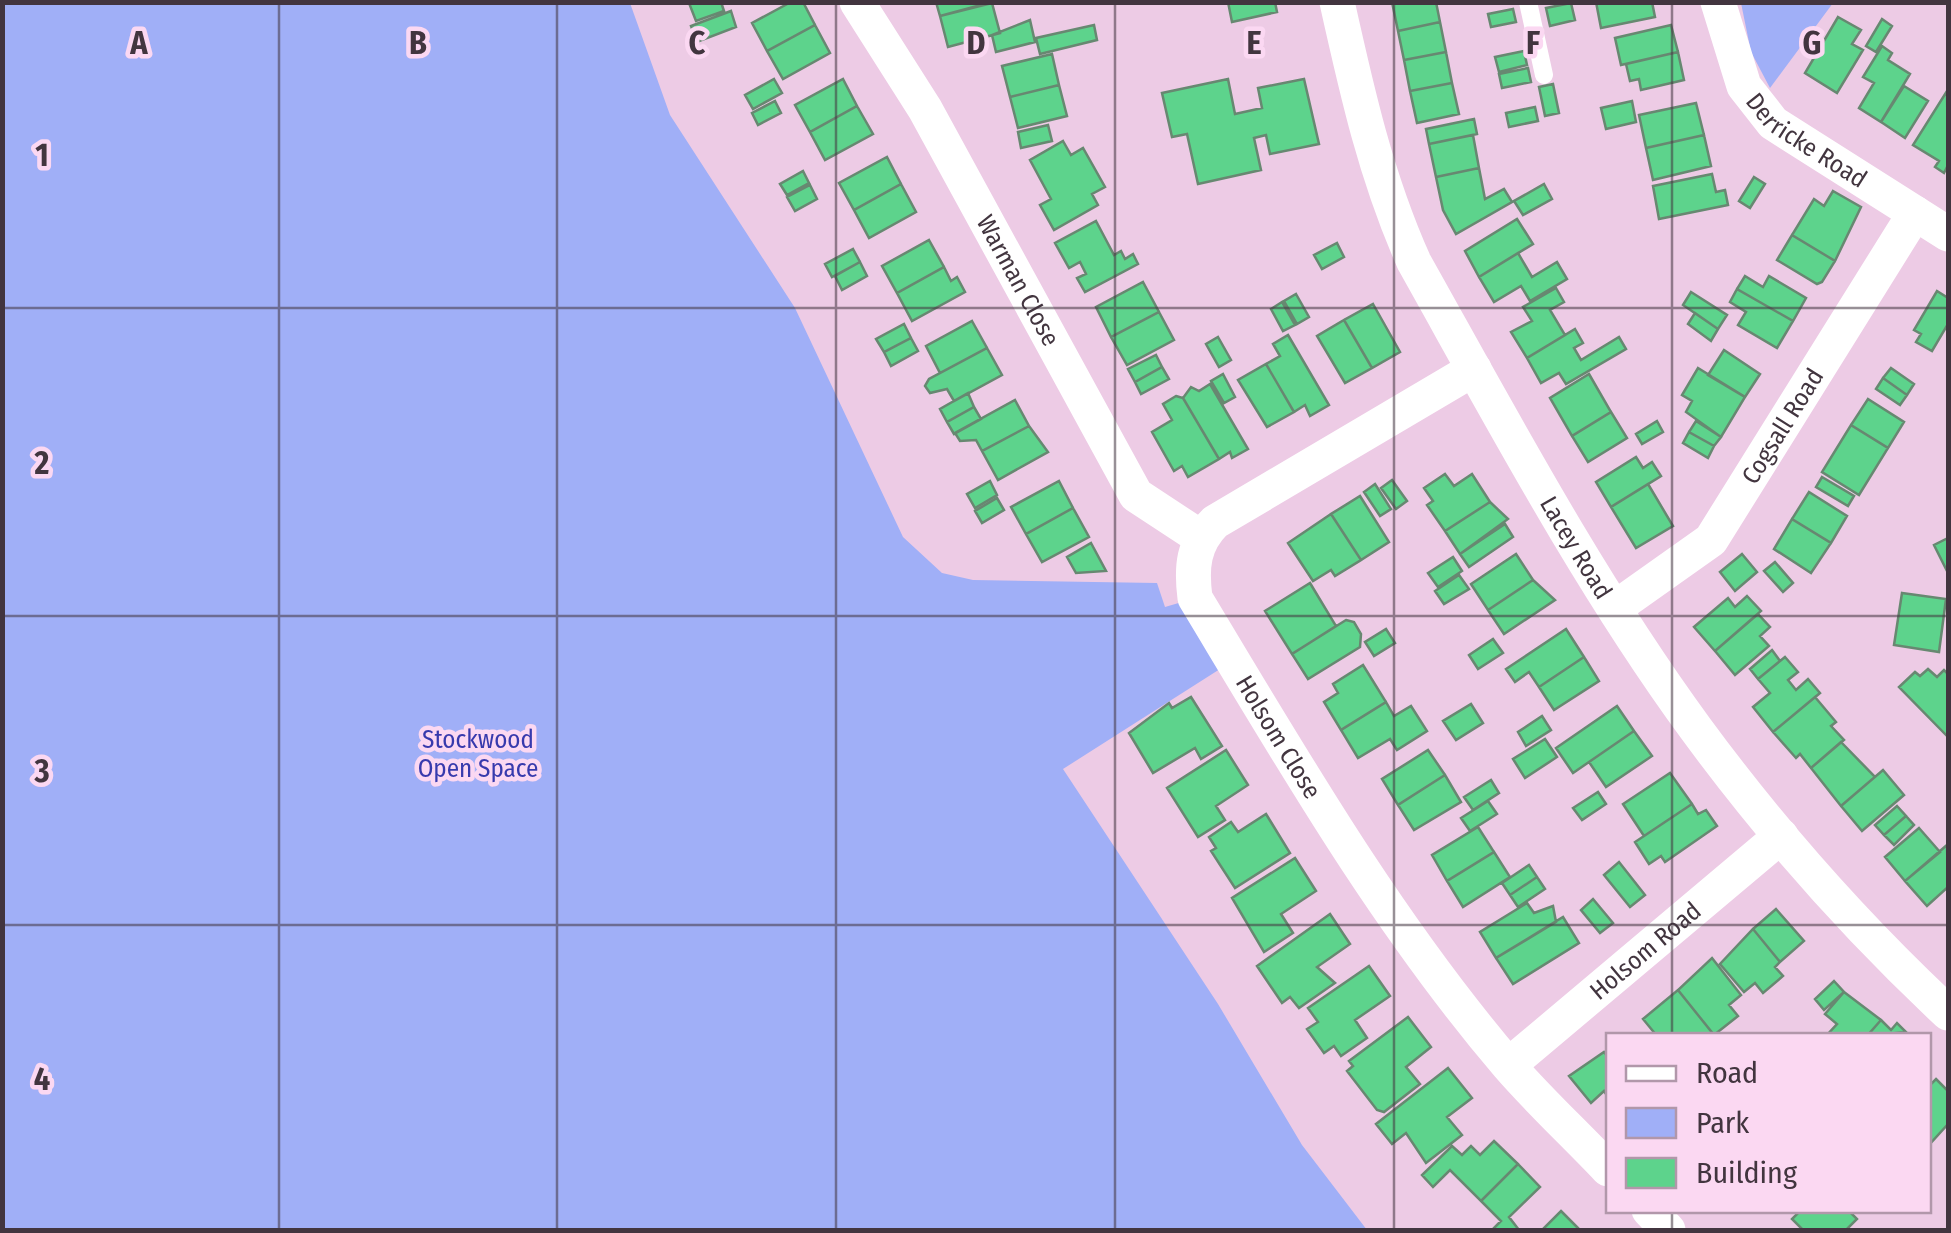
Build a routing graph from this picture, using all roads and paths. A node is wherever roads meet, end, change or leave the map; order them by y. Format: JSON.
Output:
{"nodes":[{"id":1,"x":857,"y":2,"type":"edge"},
{"id":2,"x":1337,"y":2,"type":"edge"},
{"id":3,"x":1528,"y":2,"type":"edge"},
{"id":4,"x":1718,"y":2,"type":"edge"},
{"id":5,"x":1544,"y":75,"type":"dead end"},
{"id":6,"x":1915,"y":213,"type":"junction"},
{"id":7,"x":1948,"y":234,"type":"edge"},
{"id":8,"x":1474,"y":369,"type":"junction"},
{"id":9,"x":1200,"y":537,"type":"junction"},
{"id":10,"x":1615,"y":608,"type":"junction"},
{"id":11,"x":1781,"y":836,"type":"junction"},
{"id":12,"x":1948,"y":1012,"type":"edge"},
{"id":13,"x":1508,"y":1065,"type":"junction"},
{"id":14,"x":1606,"y":1167,"type":"edge"}],
"edges":[{"from":1,"to":9,"type":"street","name":"Warman Close"},
{"from":2,"to":8,"type":"street","name":"Lacey Road"},
{"from":3,"to":5,"type":"lane"},
{"from":4,"to":6,"type":"street","name":"Derricke Road"},
{"from":6,"to":7,"type":"street","name":"Derricke Road"},
{"from":6,"to":10,"type":"street","name":"Cogsall Road"},
{"from":8,"to":9,"type":"street"},
{"from":8,"to":10,"type":"street","name":"Lacey Road"},
{"from":9,"to":13,"type":"street","name":"Holsom Close"},
{"from":10,"to":11,"type":"street","name":"Lacey Road"},
{"from":11,"to":12,"type":"street","name":"Lacey Road"},
{"from":11,"to":13,"type":"street","name":"Holsom Road"},
{"from":13,"to":14,"type":"street","name":"Holsom Close"}]}
